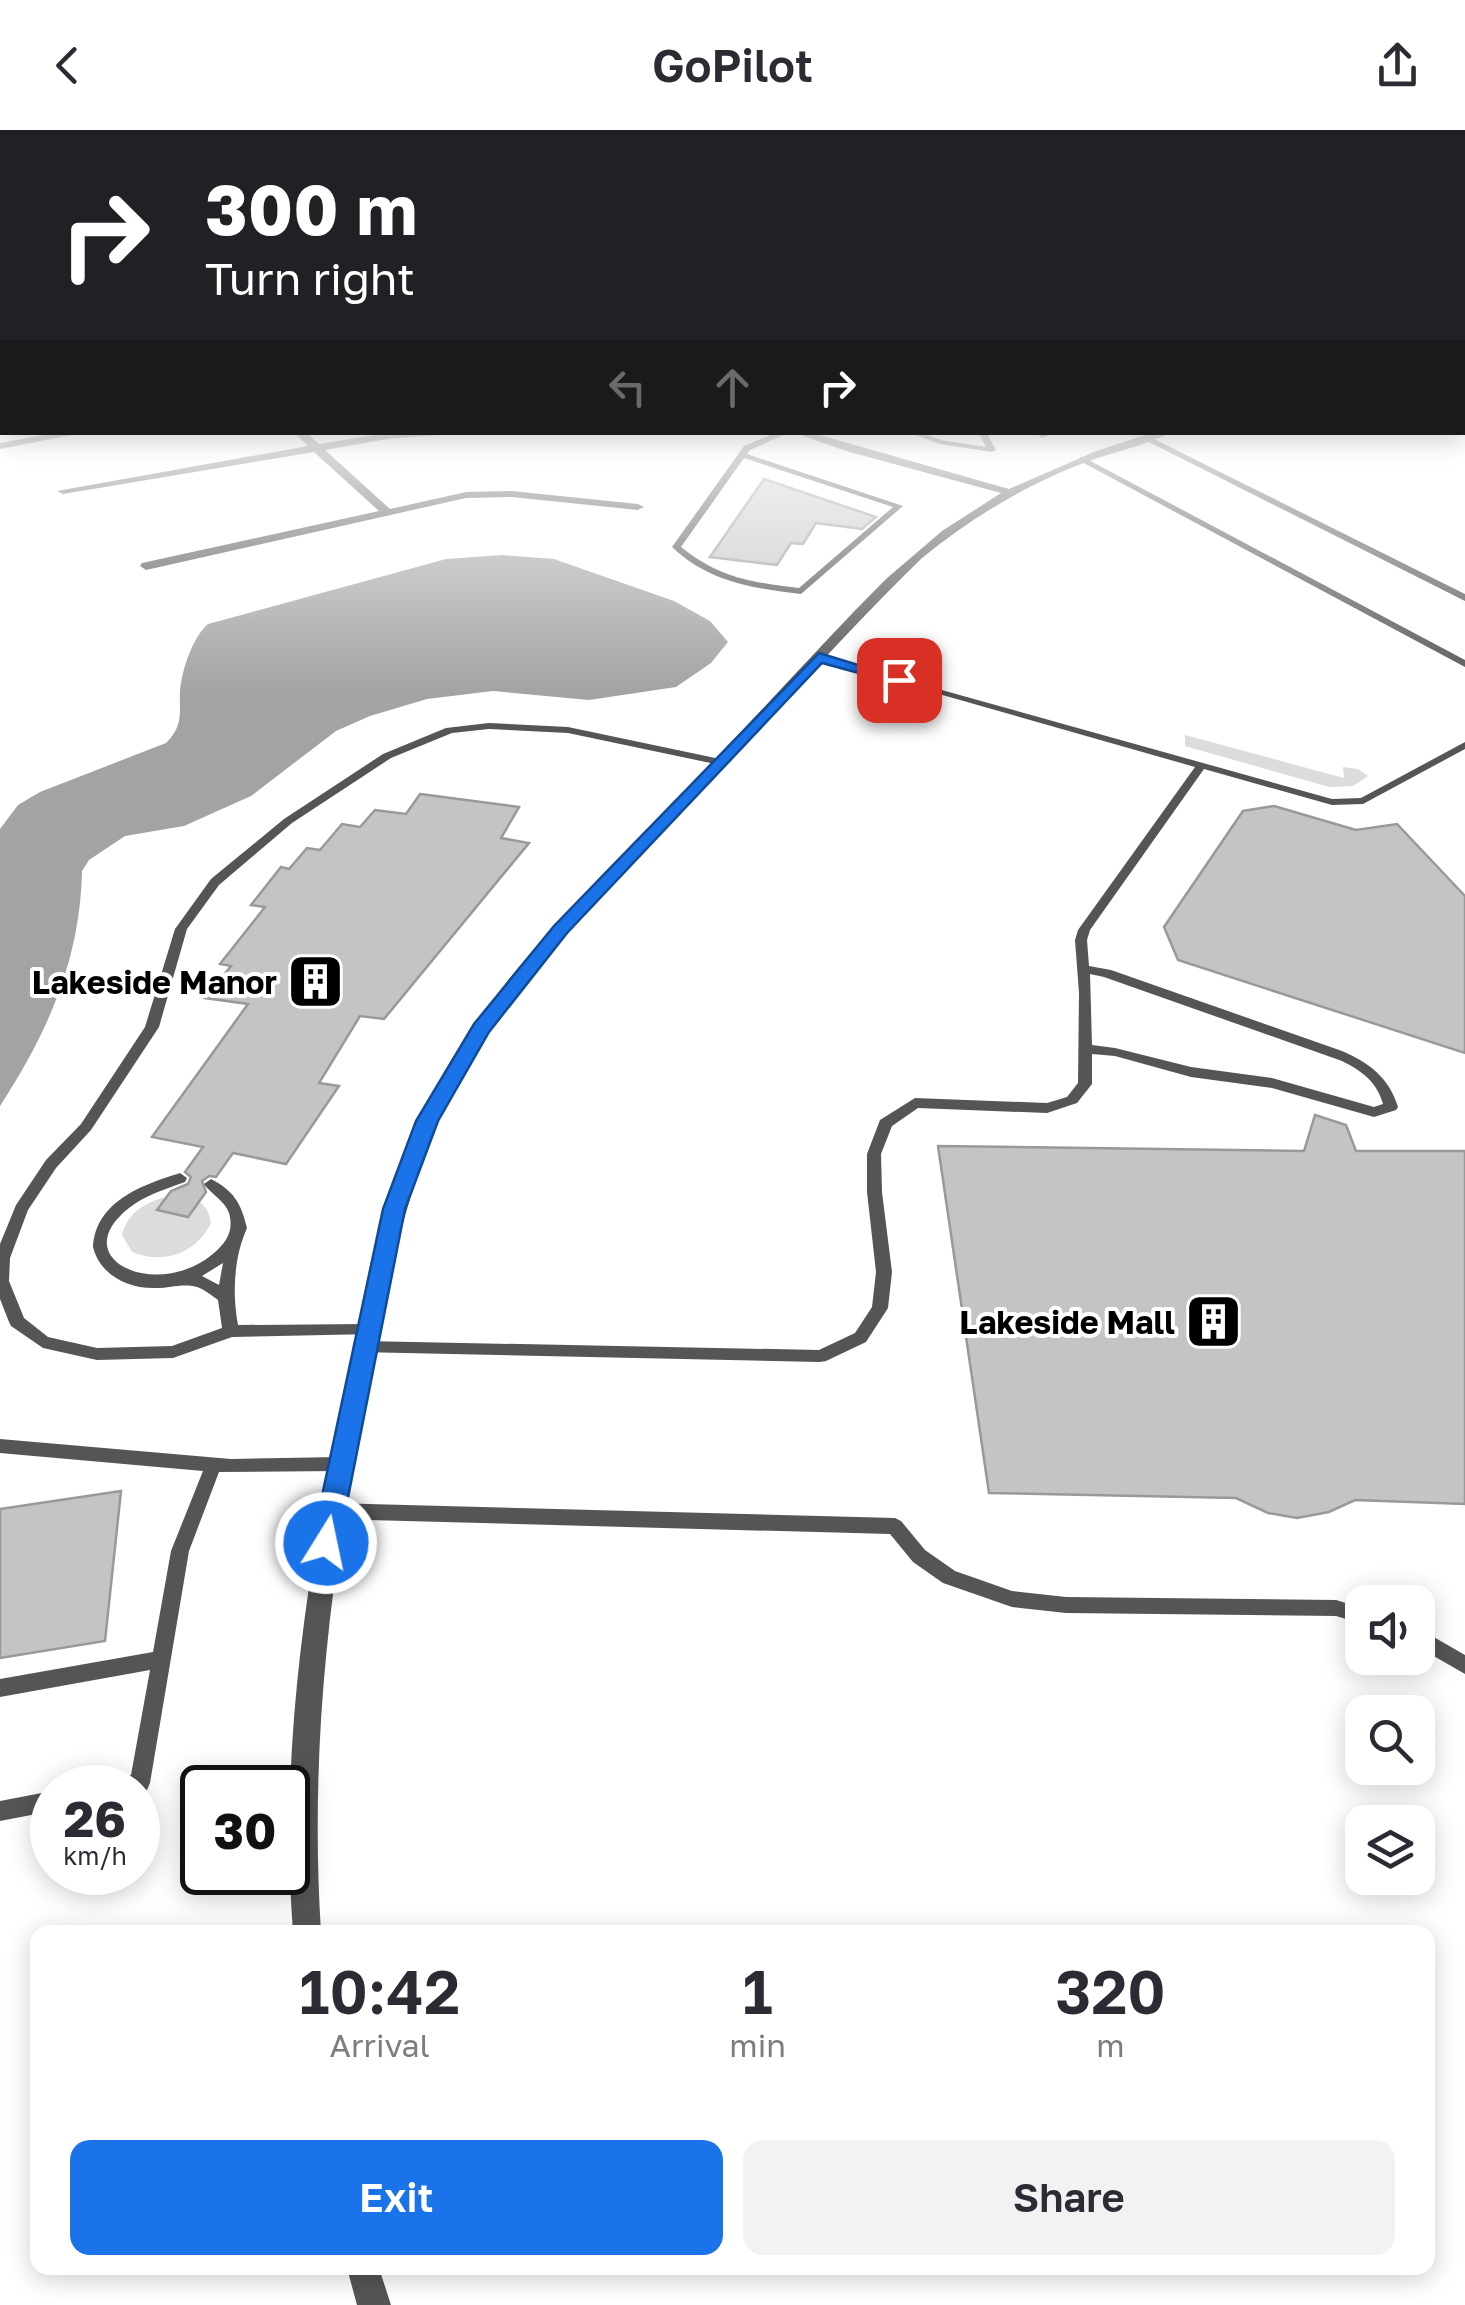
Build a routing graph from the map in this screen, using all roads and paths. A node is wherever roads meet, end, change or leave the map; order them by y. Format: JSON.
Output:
{"nodes":[{"id":1,"x":363,"y":490,"type":"edge"},
{"id":2,"x":718,"y":490,"type":"edge"},
{"id":3,"x":854,"y":490,"type":"edge"},
{"id":4,"x":975,"y":490,"type":"edge"},
{"id":5,"x":984,"y":490,"type":"edge"},
{"id":6,"x":1015,"y":490,"type":"edge"},
{"id":7,"x":1142,"y":490,"type":"edge"},
{"id":8,"x":1252,"y":490,"type":"edge"},
{"id":9,"x":1001,"y":497,"type":"junction"},
{"id":10,"x":638,"y":508,"type":"dead end"},
{"id":11,"x":387,"y":512,"type":"junction"},
{"id":12,"x":146,"y":566,"type":"dead end"},
{"id":13,"x":1465,"y":598,"type":"edge"},
{"id":14,"x":819,"y":658,"type":"junction"},
{"id":15,"x":1465,"y":664,"type":"edge"},
{"id":16,"x":1465,"y":745,"type":"edge"},
{"id":17,"x":720,"y":762,"type":"junction"},
{"id":18,"x":1201,"y":766,"type":"junction"},
{"id":19,"x":1084,"y":970,"type":"junction"},
{"id":20,"x":1084,"y":1049,"type":"junction"},
{"id":21,"x":180,"y":1178,"type":"dead end"},
{"id":22,"x":211,"y":1184,"type":"dead end"},
{"id":23,"x":233,"y":1244,"type":"junction"},
{"id":24,"x":176,"y":1280,"type":"junction"},
{"id":25,"x":225,"y":1296,"type":"junction"},
{"id":26,"x":232,"y":1332,"type":"junction"},
{"id":27,"x":366,"y":1339,"type":"junction"},
{"id":28,"x":0,"y":1446,"type":"edge"},
{"id":29,"x":214,"y":1464,"type":"junction"},
{"id":30,"x":340,"y":1464,"type":"junction"},
{"id":31,"x":330,"y":1511,"type":"junction"},
{"id":32,"x":1345,"y":1611,"type":"edge"},
{"id":33,"x":1435,"y":1647,"type":"edge"},
{"id":34,"x":162,"y":1659,"type":"junction"},
{"id":35,"x":1465,"y":1665,"type":"edge"},
{"id":36,"x":0,"y":1688,"type":"edge"},
{"id":37,"x":143,"y":1765,"type":"edge"},
{"id":38,"x":30,"y":1805,"type":"edge"},
{"id":39,"x":0,"y":1811,"type":"edge"},
{"id":40,"x":308,"y":1925,"type":"edge"},
{"id":41,"x":365,"y":2275,"type":"edge"},
{"id":42,"x":374,"y":2305,"type":"edge"}],
"edges":[{"from":1,"to":11,"type":"street"},
{"from":2,"to":3,"type":"lane"},
{"from":4,"to":9,"type":"street"},
{"from":5,"to":9,"type":"street"},
{"from":6,"to":9,"type":"street"},
{"from":7,"to":15,"type":"lane"},
{"from":8,"to":13,"type":"lane"},
{"from":9,"to":14,"type":"street"},
{"from":10,"to":11,"type":"street"},
{"from":11,"to":12,"type":"street"},
{"from":14,"to":17,"type":"street"},
{"from":14,"to":18,"type":"lane"},
{"from":16,"to":18,"type":"lane"},
{"from":17,"to":26,"type":"lane"},
{"from":17,"to":27,"type":"street"},
{"from":18,"to":19,"type":"lane"},
{"from":19,"to":20,"type":"lane"},
{"from":19,"to":20,"type":"lane"},
{"from":20,"to":27,"type":"lane"},
{"from":21,"to":24,"type":"lane"},
{"from":22,"to":23,"type":"lane"},
{"from":23,"to":24,"type":"lane"},
{"from":23,"to":25,"type":"lane"},
{"from":24,"to":25,"type":"lane"},
{"from":25,"to":26,"type":"lane"},
{"from":26,"to":27,"type":"lane"},
{"from":27,"to":30,"type":"street"},
{"from":28,"to":29,"type":"lane"},
{"from":29,"to":30,"type":"lane"},
{"from":29,"to":34,"type":"lane"},
{"from":30,"to":31,"type":"street"},
{"from":31,"to":32,"type":"lane"},
{"from":31,"to":40,"type":"street"},
{"from":33,"to":35,"type":"lane"},
{"from":34,"to":36,"type":"lane"},
{"from":34,"to":37,"type":"lane"},
{"from":38,"to":39,"type":"lane"},
{"from":41,"to":42,"type":"street"}]}
